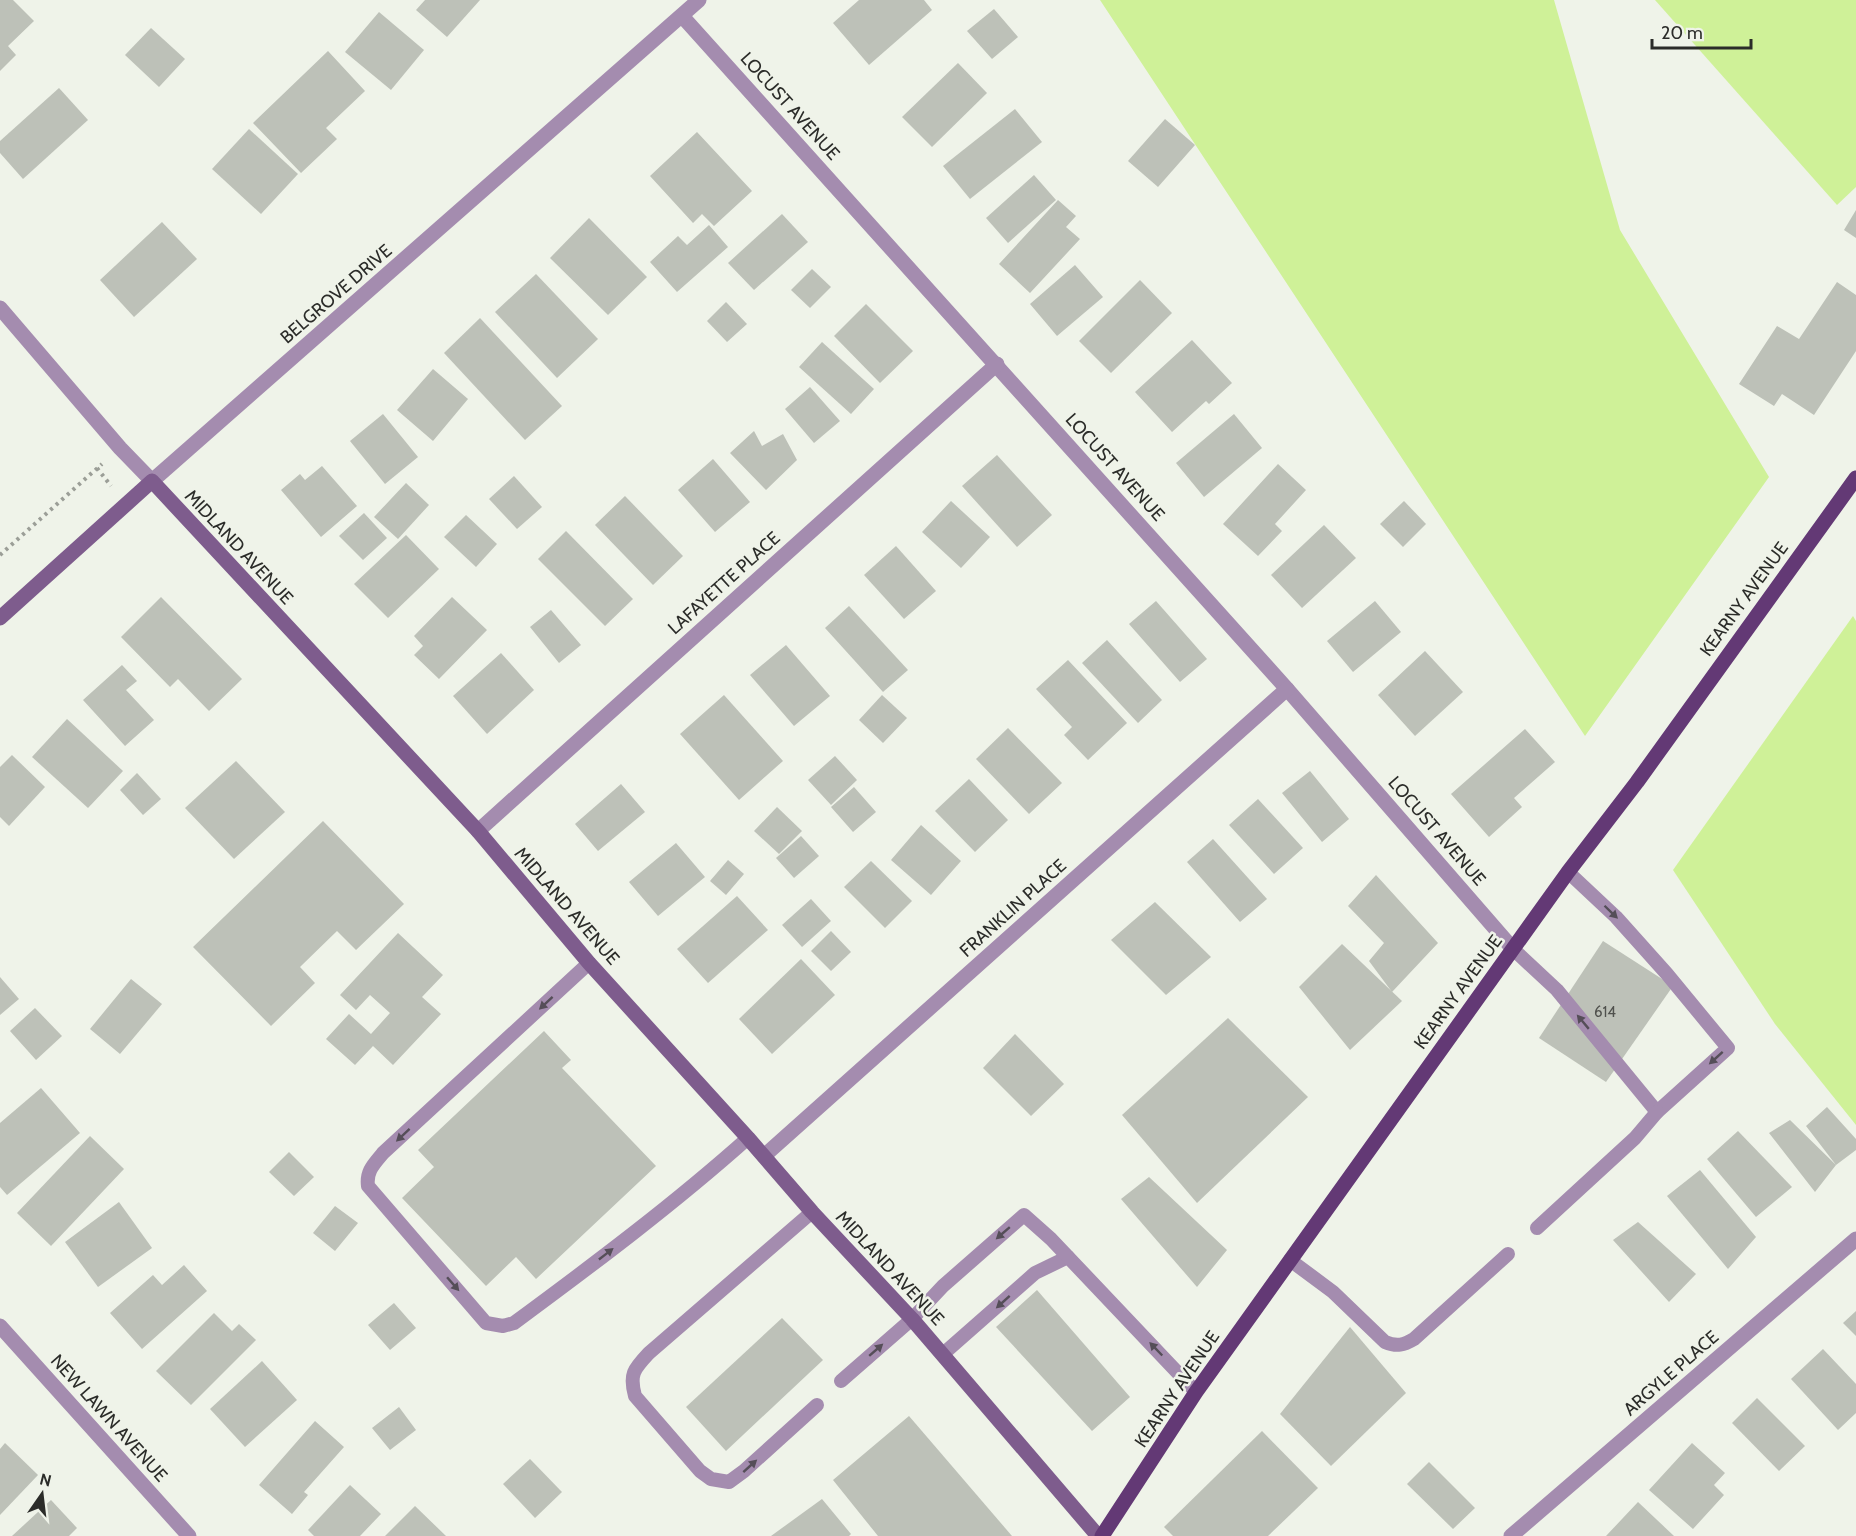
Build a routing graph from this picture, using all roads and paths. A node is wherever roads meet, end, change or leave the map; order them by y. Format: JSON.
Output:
{"nodes":[{"id":1,"x":699,"y":0,"type":"edge"},
{"id":2,"x":682,"y":16,"type":"junction"},
{"id":3,"x":0,"y":308,"type":"edge"},
{"id":4,"x":997,"y":364,"type":"junction"},
{"id":5,"x":120,"y":448,"type":"junction"},
{"id":6,"x":1856,"y":478,"type":"edge"},
{"id":7,"x":152,"y":481,"type":"junction"},
{"id":8,"x":0,"y":555,"type":"edge"},
{"id":9,"x":0,"y":618,"type":"edge"},
{"id":10,"x":1287,"y":688,"type":"junction"},
{"id":11,"x":478,"y":831,"type":"junction"},
{"id":12,"x":1568,"y":872,"type":"junction"},
{"id":13,"x":1513,"y":949,"type":"junction"},
{"id":14,"x":589,"y":963,"type":"junction"},
{"id":15,"x":1657,"y":1112,"type":"junction"},
{"id":16,"x":748,"y":1138,"type":"junction"},
{"id":17,"x":764,"y":1156,"type":"junction"},
{"id":18,"x":812,"y":1212,"type":"junction"},
{"id":19,"x":1537,"y":1228,"type":"dead end"},
{"id":20,"x":1856,"y":1239,"type":"edge"},
{"id":21,"x":1508,"y":1254,"type":"dead end"},
{"id":22,"x":1068,"y":1257,"type":"junction"},
{"id":23,"x":1290,"y":1260,"type":"junction"},
{"id":24,"x":912,"y":1319,"type":"junction"},
{"id":25,"x":0,"y":1326,"type":"edge"},
{"id":26,"x":943,"y":1354,"type":"junction"},
{"id":27,"x":841,"y":1381,"type":"dead end"},
{"id":28,"x":1196,"y":1392,"type":"junction"},
{"id":29,"x":817,"y":1404,"type":"dead end"},
{"id":30,"x":189,"y":1536,"type":"edge"},
{"id":31,"x":1100,"y":1536,"type":"edge"},
{"id":32,"x":1510,"y":1536,"type":"edge"}],
"edges":[{"from":1,"to":2,"type":"street","name":"BELGROVE DRIVE"},
{"from":2,"to":4,"type":"street","name":"LOCUST AVENUE"},
{"from":2,"to":7,"type":"street","name":"BELGROVE DRIVE"},
{"from":3,"to":5,"type":"street","name":"MIDLAND AVENUE"},
{"from":4,"to":10,"type":"street","name":"LOCUST AVENUE"},
{"from":4,"to":11,"type":"street","name":"LAFAYETTE PLACE"},
{"from":5,"to":7,"type":"street","name":"MIDLAND AVENUE"},
{"from":5,"to":8,"type":"path"},
{"from":6,"to":12,"type":"main road","name":"KEARNY AVENUE"},
{"from":7,"to":9,"type":"street","name":"BELGROVE DRIVE"},
{"from":7,"to":11,"type":"street","name":"MIDLAND AVENUE"},
{"from":10,"to":13,"type":"street","name":"LOCUST AVENUE"},
{"from":10,"to":17,"type":"street","name":"FRANKLIN PLACE"},
{"from":11,"to":14,"type":"street","name":"MIDLAND AVENUE"},
{"from":12,"to":13,"type":"main road","name":"KEARNY AVENUE"},
{"from":12,"to":15,"type":"lane","one_way":true},
{"from":15,"to":13,"type":"lane","one_way":true},
{"from":13,"to":23,"type":"main road","name":"KEARNY AVENUE"},
{"from":14,"to":16,"type":"street","name":"MIDLAND AVENUE"},
{"from":14,"to":16,"type":"lane","one_way":true},
{"from":15,"to":19,"type":"lane"},
{"from":16,"to":17,"type":"street","name":"MIDLAND AVENUE"},
{"from":17,"to":18,"type":"street","name":"MIDLAND AVENUE"},
{"from":18,"to":24,"type":"street","name":"MIDLAND AVENUE"},
{"from":18,"to":29,"type":"lane","one_way":true},
{"from":20,"to":32,"type":"street","name":"ARGYLE PLACE"},
{"from":21,"to":23,"type":"lane"},
{"from":22,"to":24,"type":"lane","one_way":true},
{"from":22,"to":26,"type":"lane","one_way":true},
{"from":28,"to":22,"type":"lane","one_way":true},
{"from":23,"to":28,"type":"main road","name":"KEARNY AVENUE"},
{"from":24,"to":26,"type":"street","name":"MIDLAND AVENUE"},
{"from":27,"to":24,"type":"lane","one_way":true},
{"from":25,"to":30,"type":"street","name":"NEW LAWN AVENUE"},
{"from":26,"to":31,"type":"street","name":"MIDLAND AVENUE"},
{"from":28,"to":31,"type":"main road","name":"KEARNY AVENUE"}]}
